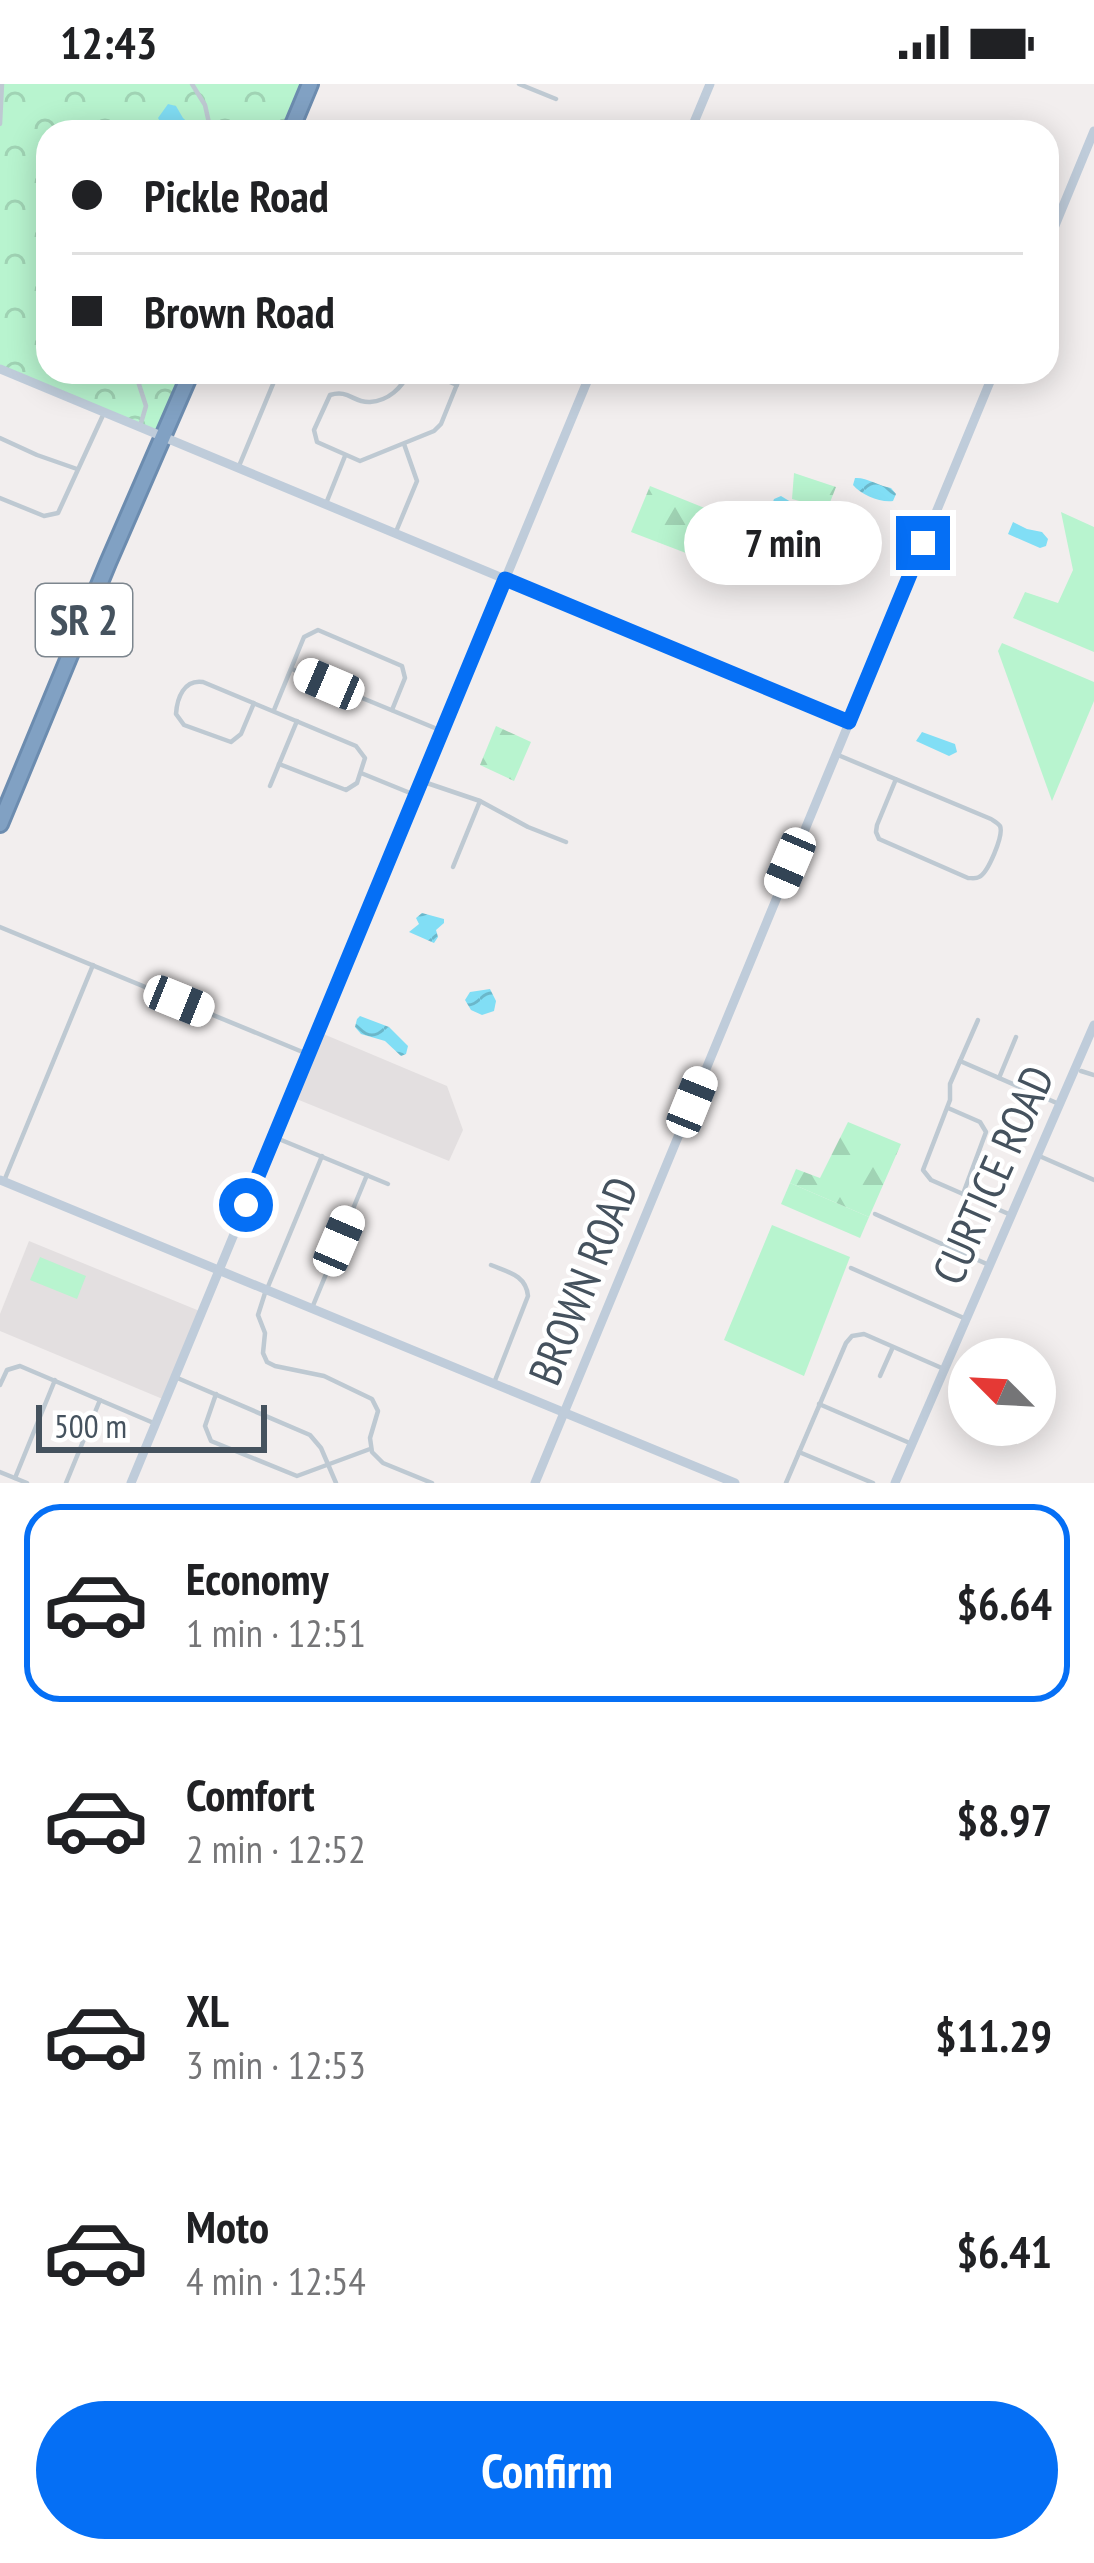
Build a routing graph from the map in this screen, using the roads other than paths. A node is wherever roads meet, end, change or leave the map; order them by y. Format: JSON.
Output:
{"nodes":[{"id":1,"x":2,"y":84,"type":"edge"},
{"id":2,"x":192,"y":84,"type":"edge"},
{"id":3,"x":310,"y":84,"type":"edge"},
{"id":4,"x":519,"y":84,"type":"edge"},
{"id":5,"x":710,"y":84,"type":"edge"},
{"id":6,"x":556,"y":99,"type":"dead end"},
{"id":7,"x":209,"y":120,"type":"edge"},
{"id":8,"x":295,"y":120,"type":"edge"},
{"id":9,"x":695,"y":120,"type":"edge"},
{"id":10,"x":0,"y":124,"type":"edge"},
{"id":11,"x":1094,"y":131,"type":"edge"},
{"id":12,"x":1059,"y":216,"type":"edge"},
{"id":13,"x":0,"y":369,"type":"edge"},
{"id":14,"x":139,"y":384,"type":"edge"},
{"id":15,"x":186,"y":384,"type":"edge"},
{"id":16,"x":273,"y":384,"type":"edge"},
{"id":17,"x":403,"y":384,"type":"edge"},
{"id":18,"x":585,"y":384,"type":"edge"},
{"id":19,"x":989,"y":384,"type":"edge"},
{"id":20,"x":457,"y":385,"type":"edge"},
{"id":21,"x":104,"y":413,"type":"junction"},
{"id":22,"x":139,"y":428,"type":"junction"},
{"id":23,"x":0,"y":438,"type":"edge"},
{"id":24,"x":163,"y":439,"type":"junction"},
{"id":25,"x":404,"y":443,"type":"junction"},
{"id":26,"x":345,"y":456,"type":"junction"},
{"id":27,"x":238,"y":468,"type":"junction"},
{"id":28,"x":77,"y":469,"type":"junction"},
{"id":29,"x":0,"y":498,"type":"edge"},
{"id":30,"x":325,"y":504,"type":"junction"},
{"id":31,"x":395,"y":533,"type":"junction"},
{"id":32,"x":505,"y":579,"type":"junction"},
{"id":33,"x":291,"y":668,"type":"junction"},
{"id":34,"x":254,"y":704,"type":"junction"},
{"id":35,"x":392,"y":710,"type":"junction"},
{"id":36,"x":274,"y":712,"type":"junction"},
{"id":37,"x":297,"y":722,"type":"junction"},
{"id":38,"x":849,"y":722,"type":"junction"},
{"id":39,"x":442,"y":731,"type":"junction"},
{"id":40,"x":835,"y":754,"type":"junction"},
{"id":41,"x":279,"y":764,"type":"junction"},
{"id":42,"x":361,"y":773,"type":"junction"},
{"id":43,"x":896,"y":779,"type":"junction"},
{"id":44,"x":421,"y":781,"type":"junction"},
{"id":45,"x":271,"y":786,"type":"dead end"},
{"id":46,"x":415,"y":796,"type":"junction"},
{"id":47,"x":480,"y":801,"type":"junction"},
{"id":48,"x":0,"y":824,"type":"edge"},
{"id":49,"x":566,"y":842,"type":"dead end"},
{"id":50,"x":454,"y":867,"type":"dead end"},
{"id":51,"x":0,"y":927,"type":"edge"},
{"id":52,"x":93,"y":965,"type":"junction"},
{"id":53,"x":977,"y":1020,"type":"dead end"},
{"id":54,"x":1094,"y":1025,"type":"edge"},
{"id":55,"x":1016,"y":1037,"type":"dead end"},
{"id":56,"x":308,"y":1054,"type":"junction"},
{"id":57,"x":960,"y":1060,"type":"junction"},
{"id":58,"x":1081,"y":1071,"type":"dead end"},
{"id":59,"x":1094,"y":1075,"type":"edge"},
{"id":60,"x":999,"y":1078,"type":"junction"},
{"id":61,"x":1059,"y":1104,"type":"junction"},
{"id":62,"x":947,"y":1108,"type":"junction"},
{"id":63,"x":274,"y":1137,"type":"junction"},
{"id":64,"x":1036,"y":1155,"type":"junction"},
{"id":65,"x":322,"y":1156,"type":"junction"},
{"id":66,"x":367,"y":1175,"type":"junction"},
{"id":67,"x":1094,"y":1180,"type":"edge"},
{"id":68,"x":2,"y":1181,"type":"edge"},
{"id":69,"x":388,"y":1184,"type":"dead end"},
{"id":70,"x":962,"y":1194,"type":"junction"},
{"id":71,"x":874,"y":1214,"type":"dead end"},
{"id":72,"x":1011,"y":1215,"type":"junction"},
{"id":73,"x":491,"y":1265,"type":"dead end"},
{"id":74,"x":989,"y":1265,"type":"junction"},
{"id":75,"x":851,"y":1268,"type":"dead end"},
{"id":76,"x":219,"y":1270,"type":"junction"},
{"id":77,"x":267,"y":1289,"type":"junction"},
{"id":78,"x":311,"y":1308,"type":"junction"},
{"id":79,"x":966,"y":1318,"type":"junction"},
{"id":80,"x":893,"y":1347,"type":"junction"},
{"id":81,"x":944,"y":1369,"type":"junction"},
{"id":82,"x":880,"y":1376,"type":"dead end"},
{"id":83,"x":175,"y":1377,"type":"junction"},
{"id":84,"x":55,"y":1380,"type":"junction"},
{"id":85,"x":494,"y":1383,"type":"junction"},
{"id":86,"x":0,"y":1384,"type":"edge"},
{"id":87,"x":217,"y":1394,"type":"junction"},
{"id":88,"x":100,"y":1399,"type":"junction"},
{"id":89,"x":819,"y":1404,"type":"junction"},
{"id":90,"x":564,"y":1412,"type":"junction"},
{"id":91,"x":156,"y":1424,"type":"junction"},
{"id":92,"x":912,"y":1444,"type":"junction"},
{"id":93,"x":370,"y":1449,"type":"junction"},
{"id":94,"x":799,"y":1452,"type":"junction"},
{"id":95,"x":329,"y":1466,"type":"junction"},
{"id":96,"x":0,"y":1472,"type":"edge"},
{"id":97,"x":15,"y":1478,"type":"junction"},
{"id":98,"x":27,"y":1483,"type":"edge"},
{"id":99,"x":66,"y":1483,"type":"edge"},
{"id":100,"x":131,"y":1483,"type":"edge"},
{"id":101,"x":336,"y":1483,"type":"edge"},
{"id":102,"x":433,"y":1483,"type":"edge"},
{"id":103,"x":535,"y":1483,"type":"edge"},
{"id":104,"x":735,"y":1483,"type":"edge"},
{"id":105,"x":786,"y":1483,"type":"edge"},
{"id":106,"x":874,"y":1483,"type":"edge"},
{"id":107,"x":895,"y":1483,"type":"edge"}],
"edges":[{"from":1,"to":10,"type":"street"},
{"from":2,"to":7,"type":"street"},
{"from":3,"to":8,"type":"highway"},
{"from":4,"to":6,"type":"street"},
{"from":5,"to":9,"type":"street"},
{"from":11,"to":12,"type":"street"},
{"from":13,"to":21,"type":"street"},
{"from":14,"to":22,"type":"street"},
{"from":15,"to":24,"type":"highway","number":"SR 2"},
{"from":16,"to":27,"type":"street"},
{"from":17,"to":26,"type":"street"},
{"from":18,"to":32,"type":"street"},
{"from":19,"to":38,"type":"street","name":"BROWN ROAD"},
{"from":20,"to":25,"type":"street"},
{"from":21,"to":22,"type":"street"},
{"from":21,"to":28,"type":"street"},
{"from":22,"to":24,"type":"street"},
{"from":23,"to":28,"type":"street"},
{"from":24,"to":27,"type":"street"},
{"from":24,"to":48,"type":"highway","number":"SR 2"},
{"from":25,"to":26,"type":"street"},
{"from":25,"to":31,"type":"street"},
{"from":26,"to":30,"type":"street"},
{"from":27,"to":30,"type":"street"},
{"from":28,"to":29,"type":"street"},
{"from":30,"to":31,"type":"street"},
{"from":31,"to":32,"type":"street"},
{"from":32,"to":38,"type":"street"},
{"from":32,"to":39,"type":"street"},
{"from":33,"to":35,"type":"street"},
{"from":33,"to":35,"type":"street"},
{"from":33,"to":36,"type":"street"},
{"from":34,"to":34,"type":"street"},
{"from":34,"to":36,"type":"street"},
{"from":35,"to":39,"type":"street"},
{"from":36,"to":37,"type":"street"},
{"from":37,"to":41,"type":"street"},
{"from":37,"to":42,"type":"street"},
{"from":38,"to":40,"type":"street","name":"BROWN ROAD"},
{"from":39,"to":44,"type":"street"},
{"from":40,"to":43,"type":"street"},
{"from":40,"to":90,"type":"street","name":"BROWN ROAD"},
{"from":41,"to":42,"type":"street"},
{"from":41,"to":45,"type":"street"},
{"from":42,"to":46,"type":"street"},
{"from":43,"to":43,"type":"street"},
{"from":44,"to":46,"type":"street"},
{"from":44,"to":47,"type":"street"},
{"from":46,"to":56,"type":"street"},
{"from":47,"to":49,"type":"street"},
{"from":47,"to":50,"type":"street"},
{"from":51,"to":52,"type":"street"},
{"from":52,"to":56,"type":"street"},
{"from":52,"to":68,"type":"street"},
{"from":53,"to":57,"type":"street"},
{"from":54,"to":61,"type":"street","name":"CURTICE ROAD"},
{"from":55,"to":60,"type":"street"},
{"from":56,"to":63,"type":"street"},
{"from":57,"to":60,"type":"street"},
{"from":57,"to":62,"type":"street"},
{"from":58,"to":59,"type":"street"},
{"from":60,"to":61,"type":"street"},
{"from":61,"to":64,"type":"street","name":"CURTICE ROAD"},
{"from":62,"to":70,"type":"street"},
{"from":62,"to":70,"type":"street"},
{"from":63,"to":65,"type":"street"},
{"from":63,"to":76,"type":"street"},
{"from":64,"to":67,"type":"street"},
{"from":64,"to":72,"type":"street","name":"CURTICE ROAD"},
{"from":65,"to":66,"type":"street"},
{"from":65,"to":77,"type":"street"},
{"from":66,"to":69,"type":"street"},
{"from":66,"to":78,"type":"street"},
{"from":68,"to":76,"type":"street"},
{"from":70,"to":72,"type":"street"},
{"from":71,"to":74,"type":"street"},
{"from":72,"to":74,"type":"street","name":"CURTICE ROAD"},
{"from":73,"to":85,"type":"street"},
{"from":74,"to":79,"type":"street","name":"CURTICE ROAD"},
{"from":75,"to":79,"type":"street"},
{"from":76,"to":77,"type":"street"},
{"from":76,"to":83,"type":"street"},
{"from":77,"to":78,"type":"street"},
{"from":77,"to":93,"type":"street"},
{"from":78,"to":85,"type":"street"},
{"from":79,"to":81,"type":"street","name":"CURTICE ROAD"},
{"from":80,"to":81,"type":"street"},
{"from":80,"to":82,"type":"street"},
{"from":80,"to":89,"type":"street"},
{"from":81,"to":92,"type":"street","name":"CURTICE ROAD"},
{"from":83,"to":87,"type":"street"},
{"from":83,"to":91,"type":"street"},
{"from":84,"to":86,"type":"street"},
{"from":84,"to":88,"type":"street"},
{"from":84,"to":97,"type":"street"},
{"from":85,"to":90,"type":"street"},
{"from":87,"to":95,"type":"street"},
{"from":87,"to":95,"type":"street"},
{"from":88,"to":91,"type":"street"},
{"from":88,"to":99,"type":"street"},
{"from":89,"to":92,"type":"street"},
{"from":89,"to":94,"type":"street"},
{"from":90,"to":103,"type":"street","name":"BROWN ROAD"},
{"from":90,"to":104,"type":"street"},
{"from":91,"to":100,"type":"street"},
{"from":92,"to":107,"type":"street","name":"CURTICE ROAD"},
{"from":93,"to":95,"type":"street"},
{"from":93,"to":102,"type":"street"},
{"from":94,"to":105,"type":"street"},
{"from":94,"to":106,"type":"street"},
{"from":95,"to":101,"type":"street"},
{"from":96,"to":97,"type":"street"},
{"from":97,"to":98,"type":"street"}]}
